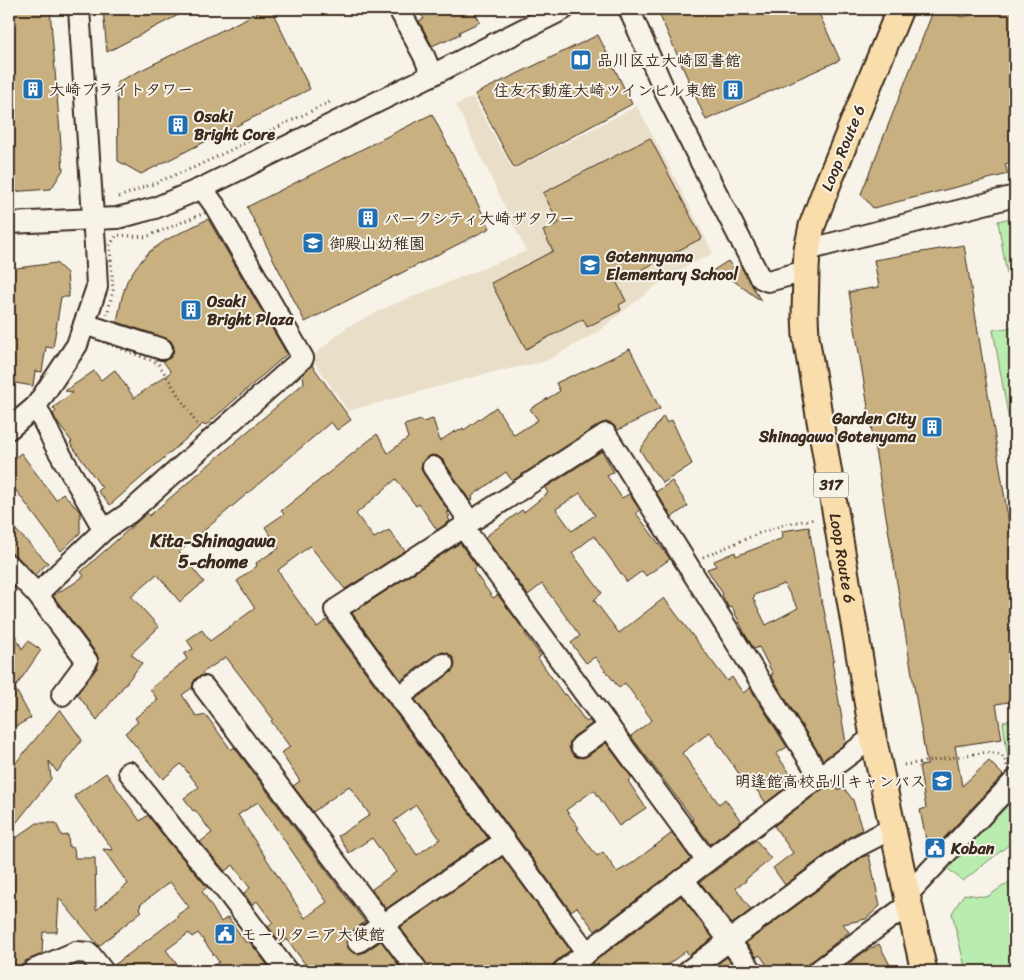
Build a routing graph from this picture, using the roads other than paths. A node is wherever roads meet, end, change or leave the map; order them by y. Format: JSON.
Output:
{"nodes":[{"id":1,"x":79,"y":9,"type":"edge"},
{"id":2,"x":399,"y":9,"type":"edge"},
{"id":3,"x":564,"y":9,"type":"edge"},
{"id":4,"x":629,"y":9,"type":"edge"},
{"id":5,"x":900,"y":9,"type":"edge"},
{"id":6,"x":432,"y":75,"type":"junction"},
{"id":7,"x":202,"y":188,"type":"junction"},
{"id":8,"x":1015,"y":196,"type":"edge"},
{"id":9,"x":94,"y":219,"type":"junction"},
{"id":10,"x":9,"y":223,"type":"edge"},
{"id":11,"x":807,"y":261,"type":"junction"},
{"id":12,"x":84,"y":324,"type":"junction"},
{"id":13,"x":162,"y":349,"type":"dead end"},
{"id":14,"x":36,"y":406,"type":"junction"},
{"id":15,"x":9,"y":429,"type":"edge"},
{"id":16,"x":433,"y":467,"type":"dead end"},
{"id":17,"x":467,"y":524,"type":"junction"},
{"id":18,"x":104,"y":530,"type":"junction"},
{"id":19,"x":9,"y":565,"type":"edge"},
{"id":20,"x":37,"y":594,"type":"junction"},
{"id":21,"x":443,"y":664,"type":"dead end"},
{"id":22,"x":204,"y":687,"type":"dead end"},
{"id":23,"x":62,"y":695,"type":"dead end"},
{"id":24,"x":399,"y":697,"type":"junction"},
{"id":25,"x":609,"y":726,"type":"junction"},
{"id":26,"x":874,"y":737,"type":"junction"},
{"id":27,"x":581,"y":746,"type":"dead end"},
{"id":28,"x":129,"y":772,"type":"dead end"},
{"id":29,"x":1011,"y":774,"type":"edge"},
{"id":30,"x":820,"y":777,"type":"junction"},
{"id":31,"x":893,"y":828,"type":"junction"},
{"id":32,"x":505,"y":840,"type":"junction"},
{"id":33,"x":707,"y":861,"type":"junction"},
{"id":34,"x":683,"y":880,"type":"junction"},
{"id":35,"x":908,"y":900,"type":"junction"},
{"id":36,"x":383,"y":925,"type":"junction"},
{"id":37,"x":729,"y":941,"type":"junction"},
{"id":38,"x":358,"y":942,"type":"dead end"},
{"id":39,"x":587,"y":953,"type":"junction"},
{"id":40,"x":34,"y":970,"type":"edge"},
{"id":41,"x":103,"y":971,"type":"edge"},
{"id":42,"x":287,"y":971,"type":"edge"},
{"id":43,"x":418,"y":971,"type":"edge"},
{"id":44,"x":563,"y":971,"type":"edge"},
{"id":45,"x":688,"y":971,"type":"edge"},
{"id":46,"x":752,"y":971,"type":"edge"},
{"id":47,"x":818,"y":971,"type":"edge"},
{"id":48,"x":924,"y":971,"type":"edge"}],
"edges":[{"from":1,"to":9,"type":"street"},
{"from":2,"to":6,"type":"street"},
{"from":3,"to":6,"type":"street"},
{"from":4,"to":11,"type":"street"},
{"from":5,"to":11,"type":"main road","name":"Loop Route 6","number":"317"},
{"from":6,"to":7,"type":"street"},
{"from":7,"to":9,"type":"street"},
{"from":7,"to":18,"type":"street"},
{"from":8,"to":11,"type":"street"},
{"from":9,"to":10,"type":"street"},
{"from":9,"to":12,"type":"street"},
{"from":11,"to":26,"type":"main road","name":"Loop Route 6","number":"317"},
{"from":12,"to":13,"type":"street"},
{"from":12,"to":14,"type":"street"},
{"from":14,"to":15,"type":"street"},
{"from":14,"to":18,"type":"street"},
{"from":16,"to":17,"type":"street"},
{"from":17,"to":24,"type":"street"},
{"from":17,"to":25,"type":"street"},
{"from":17,"to":30,"type":"street"},
{"from":18,"to":20,"type":"street"},
{"from":19,"to":20,"type":"street"},
{"from":20,"to":23,"type":"street"},
{"from":21,"to":24,"type":"street"},
{"from":22,"to":36,"type":"street"},
{"from":24,"to":32,"type":"street"},
{"from":25,"to":27,"type":"street"},
{"from":25,"to":33,"type":"street"},
{"from":26,"to":30,"type":"street"},
{"from":26,"to":31,"type":"main road","name":"Loop Route 6","number":"317"},
{"from":28,"to":42,"type":"street"},
{"from":29,"to":35,"type":"street"},
{"from":30,"to":33,"type":"street"},
{"from":31,"to":35,"type":"main road","name":"Loop Route 6","number":"317"},
{"from":31,"to":37,"type":"street"},
{"from":32,"to":36,"type":"street"},
{"from":32,"to":39,"type":"street"},
{"from":33,"to":34,"type":"street"},
{"from":34,"to":37,"type":"street"},
{"from":34,"to":39,"type":"street"},
{"from":35,"to":47,"type":"street"},
{"from":35,"to":48,"type":"main road","name":"Loop Route 6","number":"317"},
{"from":36,"to":38,"type":"street"},
{"from":36,"to":43,"type":"street"},
{"from":37,"to":45,"type":"street"},
{"from":37,"to":46,"type":"street"},
{"from":39,"to":44,"type":"street"},
{"from":40,"to":41,"type":"street"}]}
